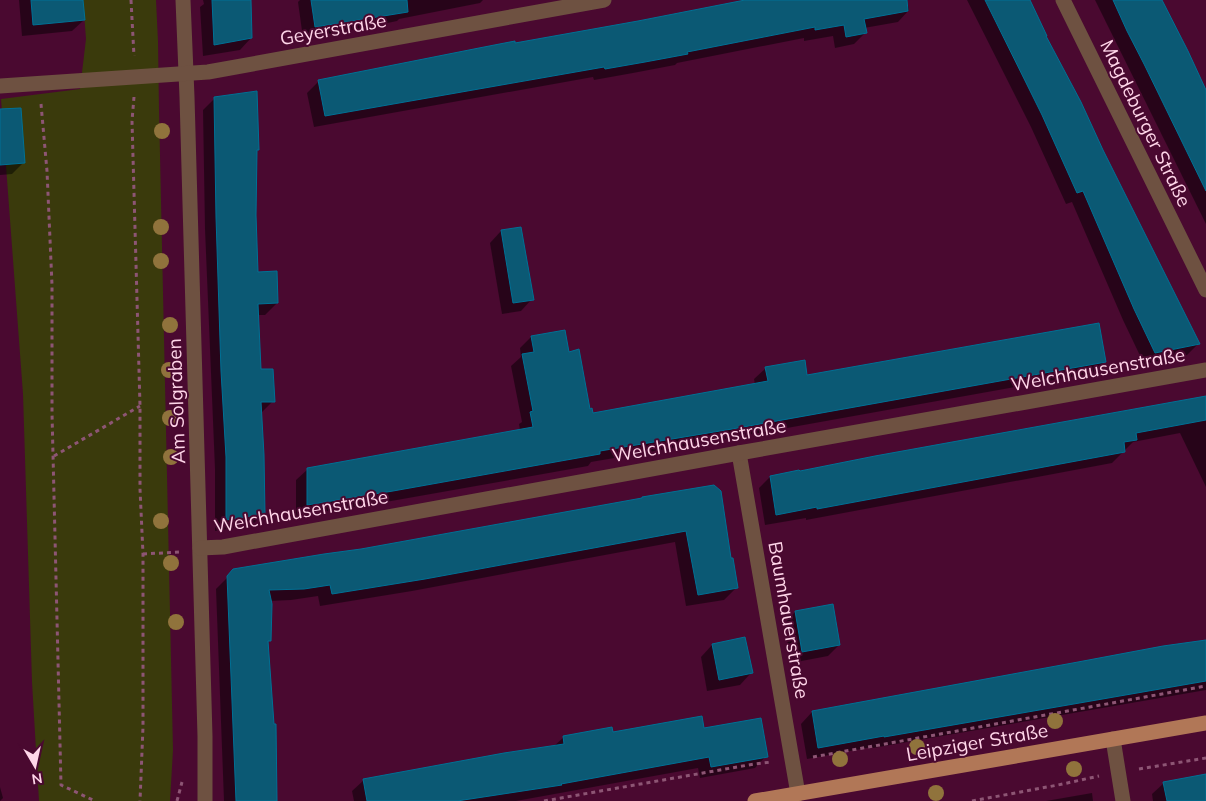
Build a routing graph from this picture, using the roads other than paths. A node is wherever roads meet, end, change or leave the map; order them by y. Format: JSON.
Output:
{"nodes":[{"id":1,"x":182,"y":0,"type":"edge"},
{"id":2,"x":604,"y":0,"type":"edge"},
{"id":3,"x":1063,"y":0,"type":"edge"},
{"id":4,"x":187,"y":74,"type":"junction"},
{"id":5,"x":0,"y":86,"type":"edge"},
{"id":6,"x":1206,"y":290,"type":"edge"},
{"id":7,"x":1206,"y":370,"type":"edge"},
{"id":8,"x":739,"y":453,"type":"junction"},
{"id":9,"x":200,"y":548,"type":"junction"},
{"id":10,"x":1206,"y":723,"type":"edge"},
{"id":11,"x":1112,"y":739,"type":"junction"},
{"id":12,"x":798,"y":794,"type":"junction"},
{"id":13,"x":205,"y":801,"type":"edge"},
{"id":14,"x":755,"y":801,"type":"edge"},
{"id":15,"x":1124,"y":801,"type":"edge"}],
"edges":[{"from":1,"to":4,"type":"street","name":"Am Solgraben"},
{"from":2,"to":4,"type":"street","name":"Geyerstraße"},
{"from":3,"to":6,"type":"street","name":"Magdeburger Straße"},
{"from":4,"to":5,"type":"street","name":"Geyerstraße"},
{"from":4,"to":9,"type":"street","name":"Am Solgraben"},
{"from":7,"to":8,"type":"street","name":"Welchhausenstraße"},
{"from":8,"to":9,"type":"street","name":"Welchhausenstraße"},
{"from":8,"to":12,"type":"street","name":"Baumhauerstraße"},
{"from":9,"to":13,"type":"street","name":"Am Solgraben"},
{"from":10,"to":11,"type":"main road","name":"Leipziger Straße"},
{"from":11,"to":12,"type":"main road","name":"Leipziger Straße"},
{"from":11,"to":15,"type":"street"},
{"from":12,"to":14,"type":"main road","name":"Leipziger Straße"}]}
